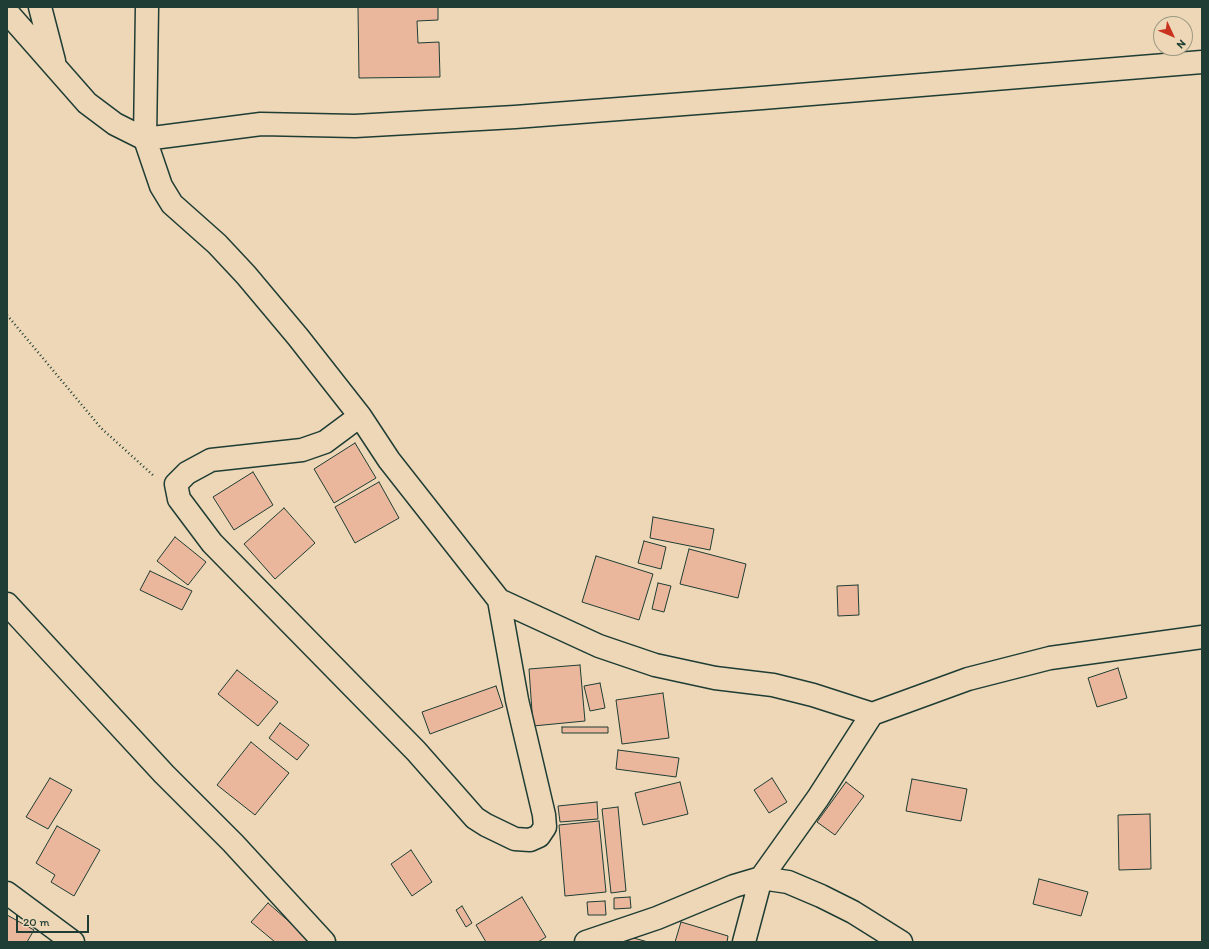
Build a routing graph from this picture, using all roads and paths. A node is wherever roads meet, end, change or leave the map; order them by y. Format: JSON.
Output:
{"nodes":[{"id":1,"x":40,"y":7,"type":"edge"},
{"id":2,"x":147,"y":7,"type":"edge"},
{"id":3,"x":7,"y":12,"type":"edge"},
{"id":4,"x":1202,"y":62,"type":"edge"},
{"id":5,"x":54,"y":64,"type":"junction"},
{"id":6,"x":145,"y":139,"type":"junction"},
{"id":7,"x":7,"y":315,"type":"edge"},
{"id":8,"x":360,"y":416,"type":"junction"},
{"id":9,"x":179,"y":499,"type":"junction"},
{"id":10,"x":499,"y":600,"type":"junction"},
{"id":11,"x":7,"y":604,"type":"edge"},
{"id":12,"x":1202,"y":636,"type":"edge"},
{"id":13,"x":872,"y":714,"type":"junction"},
{"id":14,"x":761,"y":878,"type":"junction"},
{"id":15,"x":7,"y":893,"type":"edge"},
{"id":16,"x":73,"y":942,"type":"edge"},
{"id":17,"x":324,"y":942,"type":"edge"},
{"id":18,"x":586,"y":942,"type":"edge"},
{"id":19,"x":744,"y":942,"type":"edge"},
{"id":20,"x":901,"y":942,"type":"edge"}],
"edges":[{"from":1,"to":5,"type":"street"},
{"from":2,"to":6,"type":"street"},
{"from":3,"to":5,"type":"street"},
{"from":4,"to":6,"type":"street"},
{"from":5,"to":6,"type":"street"},
{"from":6,"to":8,"type":"street"},
{"from":7,"to":9,"type":"path"},
{"from":8,"to":9,"type":"street"},
{"from":8,"to":10,"type":"street"},
{"from":9,"to":10,"type":"street"},
{"from":10,"to":13,"type":"street"},
{"from":11,"to":17,"type":"street"},
{"from":12,"to":13,"type":"street"},
{"from":13,"to":14,"type":"street"},
{"from":14,"to":18,"type":"street"},
{"from":14,"to":19,"type":"street"},
{"from":14,"to":20,"type":"street"},
{"from":15,"to":16,"type":"street"}]}
